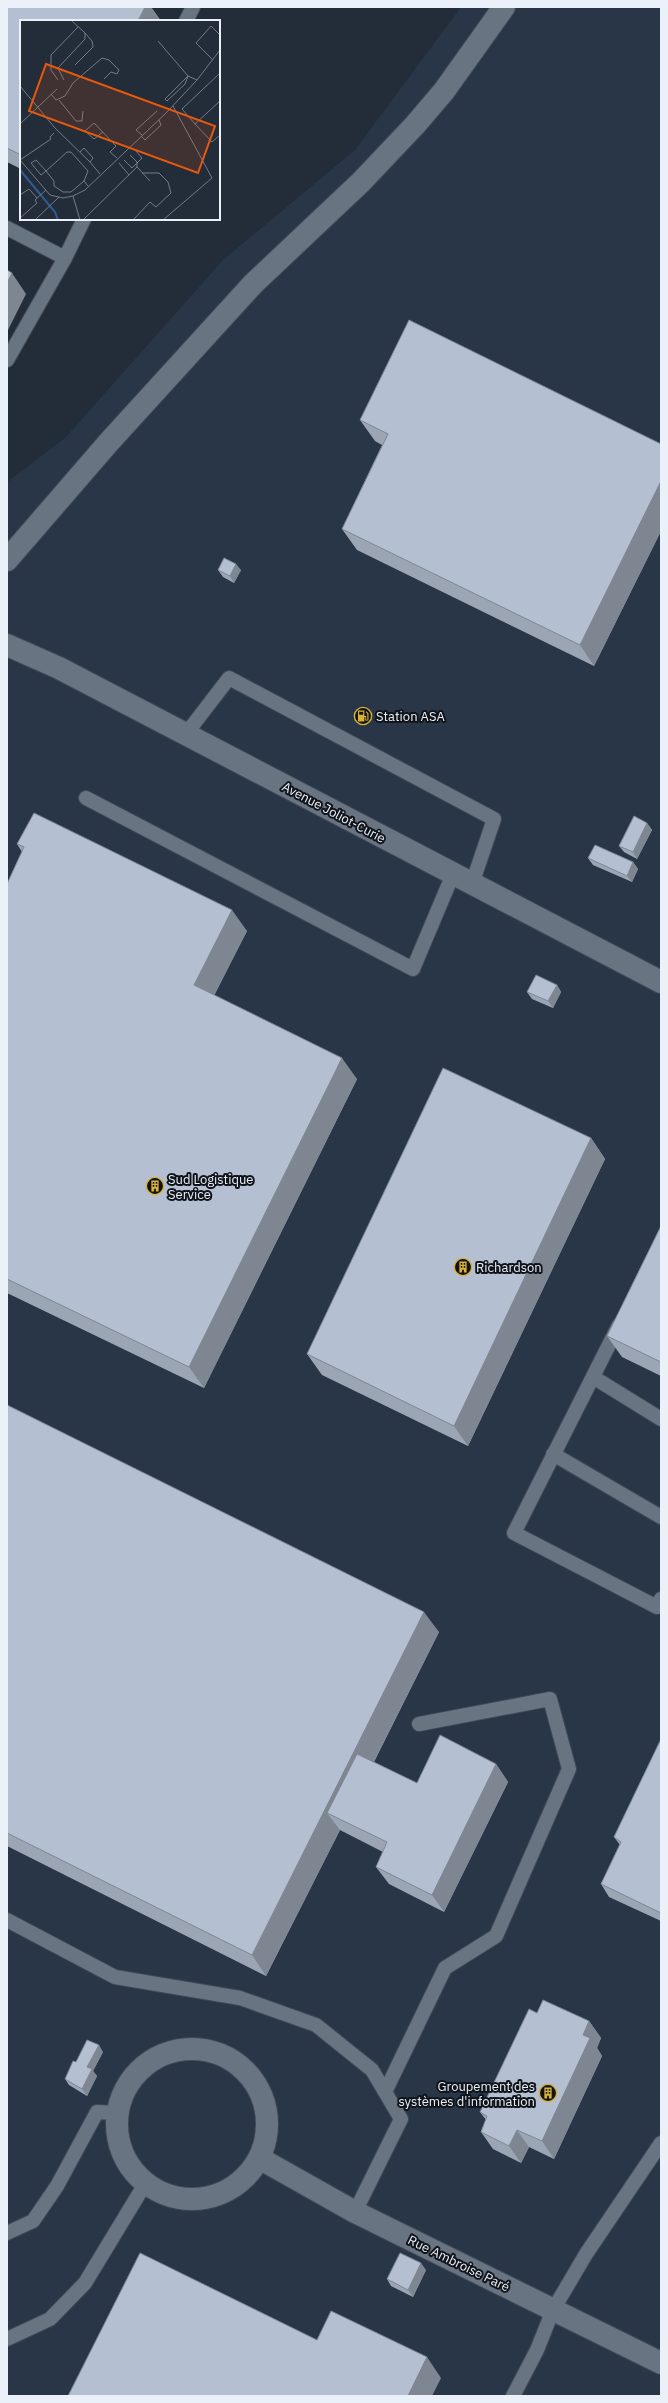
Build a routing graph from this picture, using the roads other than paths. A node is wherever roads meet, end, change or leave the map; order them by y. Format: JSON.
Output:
{"nodes":[{"id":1,"x":193,"y":7,"type":"edge"},
{"id":2,"x":504,"y":7,"type":"edge"},
{"id":3,"x":186,"y":20,"type":"edge"},
{"id":4,"x":84,"y":220,"type":"edge"},
{"id":5,"x":7,"y":228,"type":"edge"},
{"id":6,"x":65,"y":258,"type":"junction"},
{"id":7,"x":7,"y":360,"type":"edge"},
{"id":8,"x":7,"y":560,"type":"edge"},
{"id":9,"x":7,"y":645,"type":"edge"},
{"id":10,"x":186,"y":734,"type":"junction"},
{"id":11,"x":86,"y":798,"type":"dead end"},
{"id":12,"x":453,"y":874,"type":"junction"},
{"id":13,"x":472,"y":884,"type":"junction"},
{"id":14,"x":661,"y":982,"type":"edge"},
{"id":15,"x":625,"y":1313,"type":"edge"},
{"id":16,"x":593,"y":1377,"type":"junction"},
{"id":17,"x":661,"y":1419,"type":"edge"},
{"id":18,"x":554,"y":1454,"type":"junction"},
{"id":19,"x":661,"y":1517,"type":"edge"},
{"id":20,"x":661,"y":1599,"type":"edge"},
{"id":21,"x":419,"y":1724,"type":"dead end"},
{"id":22,"x":7,"y":1920,"type":"edge"},
{"id":23,"x":385,"y":2092,"type":"junction"},
{"id":24,"x":117,"y":2113,"type":"junction"},
{"id":25,"x":661,"y":2143,"type":"edge"},
{"id":26,"x":259,"y":2158,"type":"junction"},
{"id":27,"x":145,"y":2184,"type":"junction"},
{"id":28,"x":355,"y":2212,"type":"junction"},
{"id":29,"x":7,"y":2233,"type":"edge"},
{"id":30,"x":554,"y":2310,"type":"junction"},
{"id":31,"x":7,"y":2339,"type":"edge"},
{"id":32,"x":661,"y":2363,"type":"edge"},
{"id":33,"x":513,"y":2396,"type":"edge"}],
"edges":[{"from":1,"to":3,"type":"lane"},
{"from":2,"to":8,"type":"street"},
{"from":4,"to":6,"type":"lane"},
{"from":5,"to":6,"type":"lane"},
{"from":6,"to":7,"type":"lane"},
{"from":9,"to":10,"type":"street","name":"Avenue Joliot-Curie"},
{"from":10,"to":12,"type":"street","name":"Avenue Joliot-Curie"},
{"from":10,"to":13,"type":"lane"},
{"from":11,"to":12,"type":"lane"},
{"from":12,"to":13,"type":"street","name":"Avenue Joliot-Curie"},
{"from":13,"to":14,"type":"street","name":"Avenue Joliot-Curie"},
{"from":15,"to":16,"type":"lane"},
{"from":16,"to":17,"type":"lane"},
{"from":16,"to":18,"type":"lane"},
{"from":18,"to":19,"type":"lane"},
{"from":18,"to":20,"type":"lane"},
{"from":21,"to":23,"type":"lane"},
{"from":22,"to":23,"type":"lane"},
{"from":23,"to":28,"type":"lane"},
{"from":24,"to":26,"type":"street"},
{"from":24,"to":27,"type":"street"},
{"from":24,"to":29,"type":"lane"},
{"from":25,"to":30,"type":"lane"},
{"from":26,"to":27,"type":"street"},
{"from":26,"to":28,"type":"street","name":"Rue Ambroise Paré"},
{"from":27,"to":31,"type":"lane"},
{"from":28,"to":30,"type":"street","name":"Rue Ambroise Paré"},
{"from":30,"to":32,"type":"street","name":"Rue Ambroise Paré"},
{"from":30,"to":33,"type":"lane"}]}
